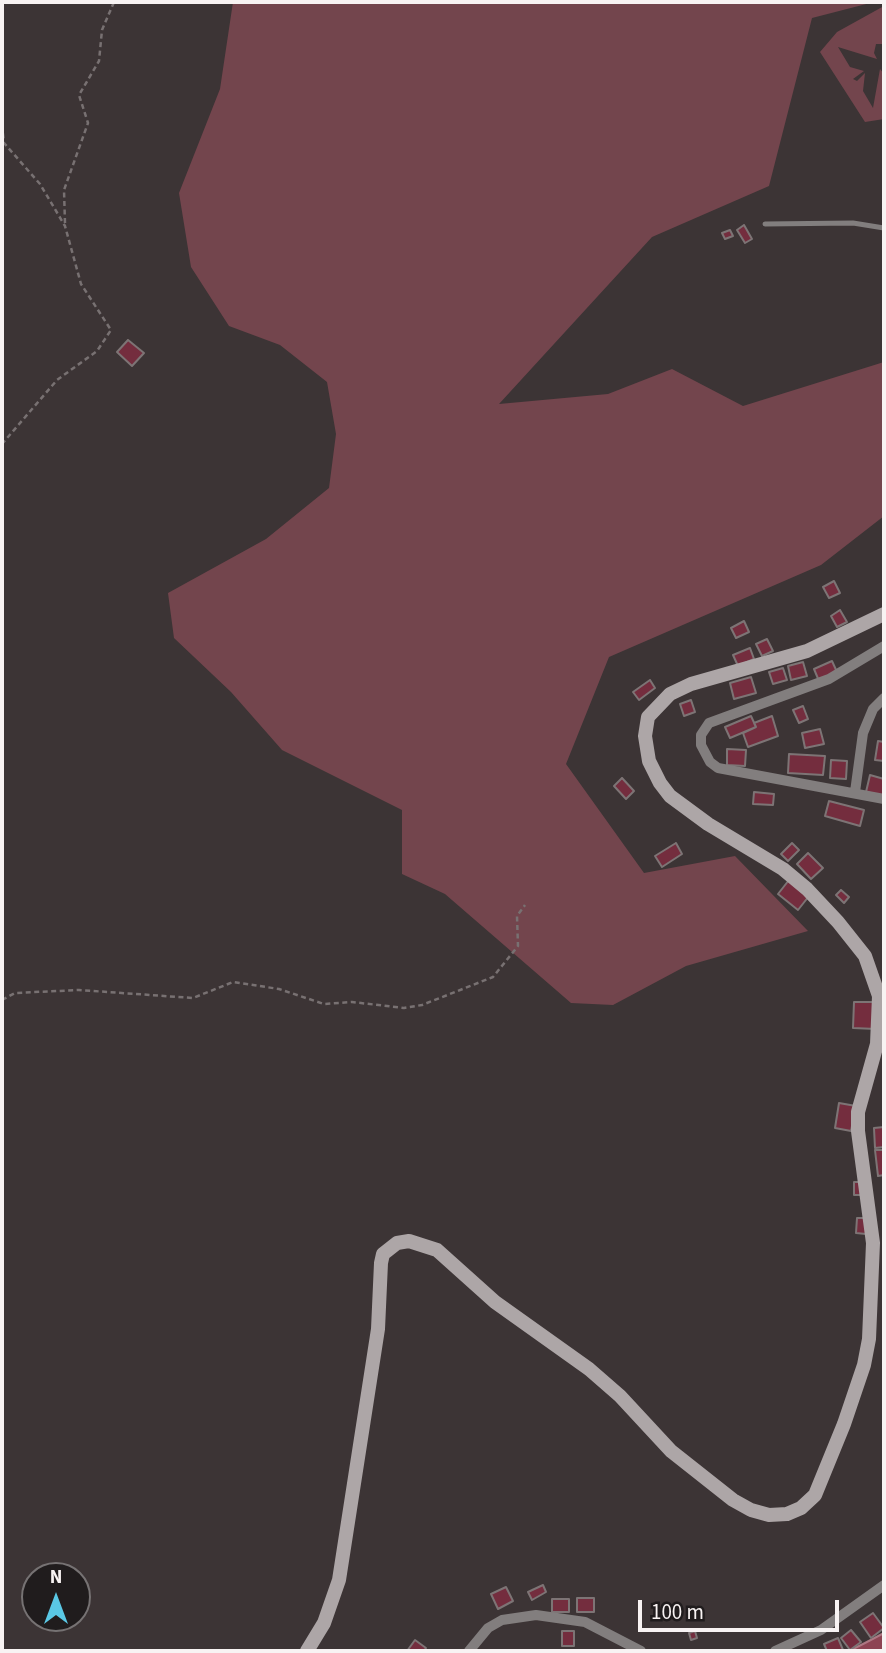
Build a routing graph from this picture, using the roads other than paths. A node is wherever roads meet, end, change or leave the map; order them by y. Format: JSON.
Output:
{"nodes":[{"id":1,"x":765,"y":224,"type":"dead end"},
{"id":2,"x":884,"y":228,"type":"edge"},
{"id":3,"x":884,"y":614,"type":"edge"},
{"id":4,"x":884,"y":646,"type":"edge"},
{"id":5,"x":884,"y":698,"type":"edge"},
{"id":6,"x":855,"y":792,"type":"junction"},
{"id":7,"x":884,"y":799,"type":"edge"},
{"id":8,"x":884,"y":1585,"type":"edge"},
{"id":9,"x":307,"y":1651,"type":"edge"},
{"id":10,"x":469,"y":1651,"type":"edge"},
{"id":11,"x":641,"y":1651,"type":"edge"},
{"id":12,"x":775,"y":1651,"type":"edge"}],
"edges":[{"from":1,"to":2,"type":"lane"},
{"from":3,"to":9,"type":"street"},
{"from":4,"to":6,"type":"street"},
{"from":5,"to":6,"type":"street"},
{"from":6,"to":7,"type":"street"},
{"from":8,"to":12,"type":"street"},
{"from":10,"to":11,"type":"street"}]}
